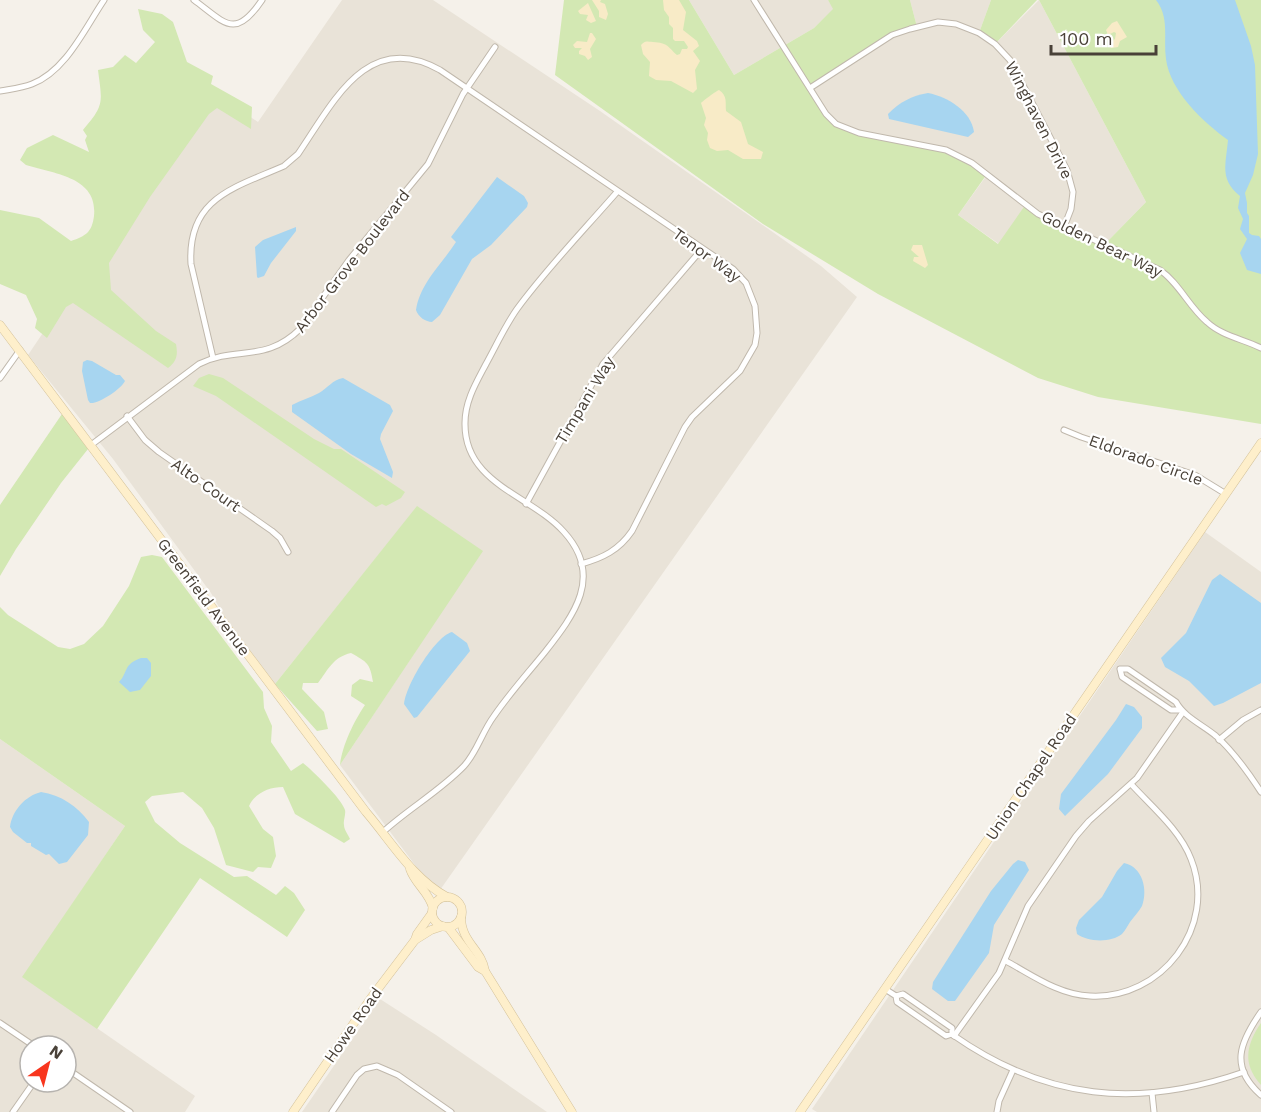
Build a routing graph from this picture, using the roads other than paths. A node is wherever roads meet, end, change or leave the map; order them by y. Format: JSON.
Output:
{"nodes":[{"id":1,"x":104,"y":0,"type":"edge"},
{"id":2,"x":194,"y":0,"type":"edge"},
{"id":3,"x":262,"y":0,"type":"edge"},
{"id":4,"x":754,"y":0,"type":"edge"},
{"id":5,"x":495,"y":47,"type":"dead end"},
{"id":6,"x":466,"y":88,"type":"junction"},
{"id":7,"x":810,"y":88,"type":"junction"},
{"id":8,"x":0,"y":90,"type":"edge"},
{"id":9,"x":617,"y":192,"type":"junction"},
{"id":10,"x":1064,"y":227,"type":"junction"},
{"id":11,"x":702,"y":249,"type":"junction"},
{"id":12,"x":0,"y":325,"type":"edge"},
{"id":13,"x":1261,"y":348,"type":"edge"},
{"id":14,"x":20,"y":350,"type":"junction"},
{"id":15,"x":213,"y":358,"type":"junction"},
{"id":16,"x":0,"y":378,"type":"edge"},
{"id":17,"x":127,"y":416,"type":"junction"},
{"id":18,"x":1064,"y":430,"type":"dead end"},
{"id":19,"x":1261,"y":443,"type":"edge"},
{"id":20,"x":91,"y":445,"type":"junction"},
{"id":21,"x":1226,"y":494,"type":"junction"},
{"id":22,"x":526,"y":504,"type":"junction"},
{"id":23,"x":288,"y":552,"type":"dead end"},
{"id":24,"x":581,"y":564,"type":"junction"},
{"id":25,"x":1110,"y":662,"type":"junction"},
{"id":26,"x":1120,"y":669,"type":"junction"},
{"id":27,"x":1261,"y":710,"type":"edge"},
{"id":28,"x":1182,"y":711,"type":"junction"},
{"id":29,"x":1220,"y":740,"type":"junction"},
{"id":30,"x":1131,"y":784,"type":"junction"},
{"id":31,"x":1261,"y":792,"type":"edge"},
{"id":32,"x":382,"y":832,"type":"junction"},
{"id":33,"x":410,"y":867,"type":"junction"},
{"id":34,"x":447,"y":897,"type":"junction"},
{"id":35,"x":433,"y":911,"type":"junction"},
{"id":36,"x":461,"y":917,"type":"junction"},
{"id":37,"x":446,"y":927,"type":"junction"},
{"id":38,"x":415,"y":940,"type":"junction"},
{"id":39,"x":1006,"y":961,"type":"junction"},
{"id":40,"x":484,"y":971,"type":"junction"},
{"id":41,"x":885,"y":989,"type":"junction"},
{"id":42,"x":896,"y":996,"type":"junction"},
{"id":43,"x":1261,"y":1012,"type":"edge"},
{"id":44,"x":0,"y":1023,"type":"edge"},
{"id":45,"x":18,"y":1035,"type":"edge"},
{"id":46,"x":953,"y":1035,"type":"junction"},
{"id":47,"x":1012,"y":1070,"type":"junction"},
{"id":48,"x":1244,"y":1071,"type":"junction"},
{"id":49,"x":78,"y":1076,"type":"edge"},
{"id":50,"x":1152,"y":1093,"type":"junction"},
{"id":51,"x":26,"y":1094,"type":"edge"},
{"id":52,"x":1261,"y":1095,"type":"edge"},
{"id":53,"x":441,"y":1105,"type":"junction"},
{"id":54,"x":14,"y":1112,"type":"edge"},
{"id":55,"x":130,"y":1112,"type":"edge"},
{"id":56,"x":293,"y":1112,"type":"edge"},
{"id":57,"x":332,"y":1112,"type":"edge"},
{"id":58,"x":436,"y":1112,"type":"edge"},
{"id":59,"x":451,"y":1112,"type":"edge"},
{"id":60,"x":572,"y":1112,"type":"edge"},
{"id":61,"x":800,"y":1112,"type":"edge"},
{"id":62,"x":997,"y":1112,"type":"edge"},
{"id":63,"x":1154,"y":1112,"type":"edge"}],
"edges":[{"from":1,"to":8,"type":"street"},
{"from":2,"to":3,"type":"street"},
{"from":4,"to":7,"type":"street","name":"Golden Bear Way"},
{"from":5,"to":6,"type":"street","name":"Arbor Grove Boulevard"},
{"from":6,"to":9,"type":"street","name":"Tenor Way"},
{"from":6,"to":15,"type":"street","name":"Arbor Grove Boulevard"},
{"from":6,"to":15,"type":"street","name":"Tenor Way"},
{"from":7,"to":10,"type":"street","name":"Golden Bear Way"},
{"from":7,"to":10,"type":"street","name":"Winghaven Drive"},
{"from":9,"to":11,"type":"street","name":"Tenor Way"},
{"from":9,"to":22,"type":"street"},
{"from":10,"to":13,"type":"street","name":"Golden Bear Way"},
{"from":11,"to":22,"type":"street","name":"Timpani Way"},
{"from":11,"to":24,"type":"street","name":"Tenor Way"},
{"from":12,"to":14,"type":"main road","name":"Greenfield Avenue"},
{"from":14,"to":16,"type":"street"},
{"from":14,"to":20,"type":"main road","name":"Greenfield Avenue"},
{"from":15,"to":17,"type":"street","name":"Arbor Grove Boulevard"},
{"from":17,"to":20,"type":"street","name":"Arbor Grove Boulevard"},
{"from":17,"to":23,"type":"street","name":"Alto Court"},
{"from":18,"to":21,"type":"street","name":"Eldorado Circle"},
{"from":19,"to":21,"type":"main road","name":"Union Chapel Road"},
{"from":20,"to":32,"type":"main road","name":"Greenfield Avenue"},
{"from":21,"to":25,"type":"main road","name":"Union Chapel Road"},
{"from":22,"to":24,"type":"street"},
{"from":24,"to":32,"type":"street"},
{"from":25,"to":26,"type":"street"},
{"from":25,"to":41,"type":"main road","name":"Union Chapel Road"},
{"from":26,"to":28,"type":"street"},
{"from":26,"to":28,"type":"street"},
{"from":27,"to":29,"type":"street"},
{"from":28,"to":29,"type":"street"},
{"from":28,"to":30,"type":"street"},
{"from":29,"to":31,"type":"street"},
{"from":30,"to":39,"type":"street"},
{"from":30,"to":39,"type":"street"},
{"from":32,"to":33,"type":"main road","name":"Greenfield Avenue"},
{"from":33,"to":34,"type":"main road","name":"Greenfield Avenue"},
{"from":33,"to":35,"type":"main road","name":"Greenfield Avenue"},
{"from":34,"to":35,"type":"main road"},
{"from":34,"to":36,"type":"main road"},
{"from":35,"to":37,"type":"main road"},
{"from":35,"to":38,"type":"main road","name":"Howe Road"},
{"from":36,"to":37,"type":"main road"},
{"from":36,"to":40,"type":"main road"},
{"from":37,"to":38,"type":"main road","name":"Howe Road"},
{"from":37,"to":40,"type":"main road"},
{"from":38,"to":56,"type":"main road","name":"Howe Road"},
{"from":39,"to":46,"type":"street"},
{"from":40,"to":60,"type":"main road"},
{"from":41,"to":42,"type":"street"},
{"from":41,"to":61,"type":"main road","name":"Union Chapel Road"},
{"from":42,"to":46,"type":"street"},
{"from":42,"to":46,"type":"street"},
{"from":43,"to":48,"type":"street"},
{"from":44,"to":45,"type":"street"},
{"from":46,"to":47,"type":"street"},
{"from":47,"to":50,"type":"street"},
{"from":47,"to":62,"type":"street"},
{"from":48,"to":50,"type":"street"},
{"from":48,"to":52,"type":"street"},
{"from":49,"to":55,"type":"street"},
{"from":50,"to":63,"type":"street"},
{"from":51,"to":54,"type":"street"},
{"from":53,"to":57,"type":"street"},
{"from":53,"to":58,"type":"street"},
{"from":53,"to":59,"type":"street"}]}
